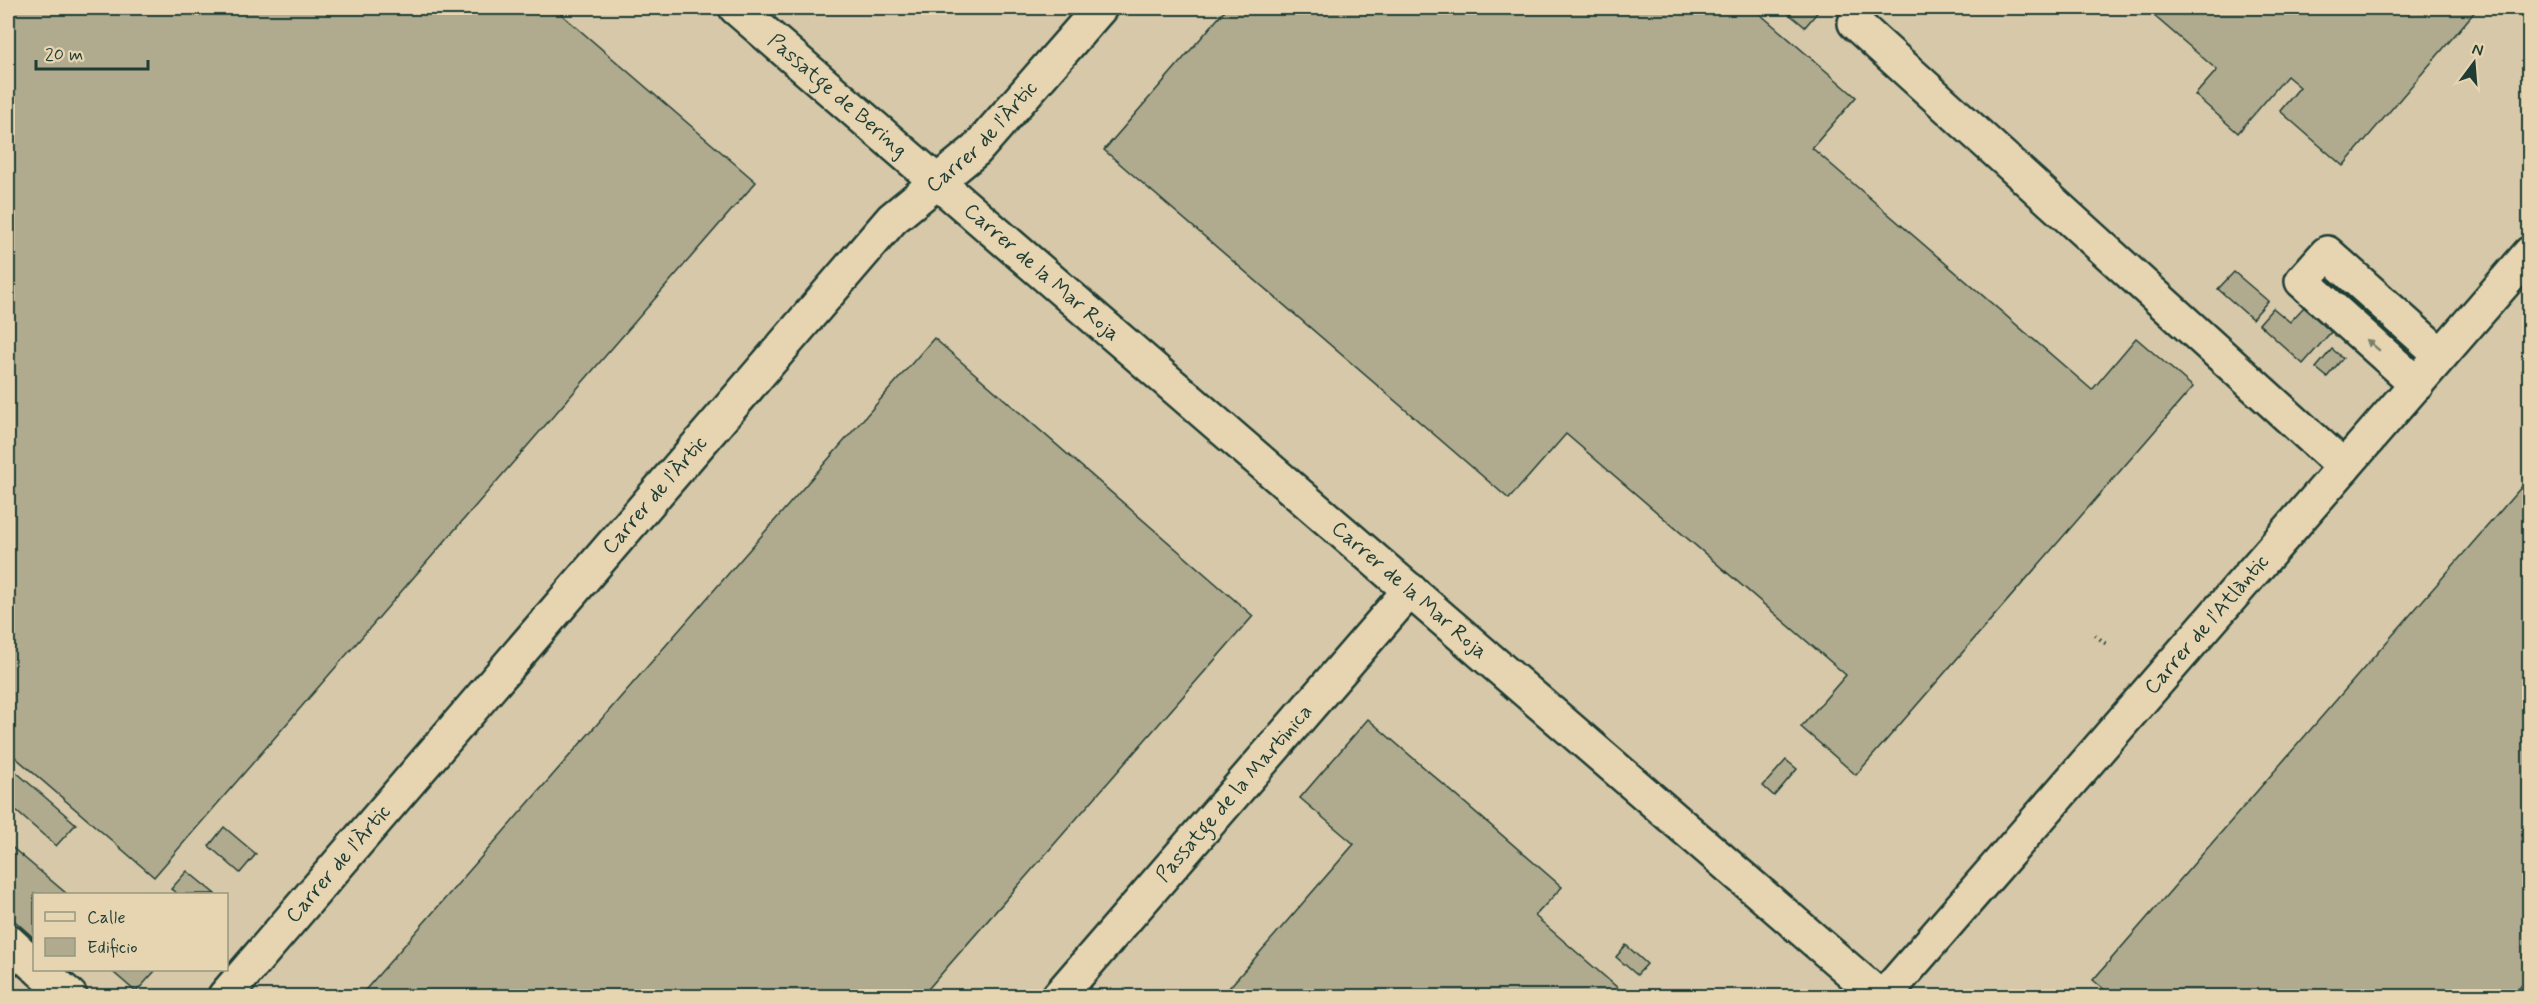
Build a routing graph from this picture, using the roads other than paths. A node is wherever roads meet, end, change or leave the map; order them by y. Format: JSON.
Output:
{"nodes":[{"id":1,"x":736,"y":8,"type":"edge"},
{"id":2,"x":1100,"y":8,"type":"edge"},
{"id":3,"x":1855,"y":22,"type":"dead end"},
{"id":4,"x":939,"y":181,"type":"junction"},
{"id":5,"x":2529,"y":252,"type":"edge"},
{"id":6,"x":2441,"y":355,"type":"junction"},
{"id":7,"x":2417,"y":384,"type":"junction"},
{"id":8,"x":2344,"y":467,"type":"junction"},
{"id":9,"x":1410,"y":590,"type":"junction"},
{"id":10,"x":8,"y":941,"type":"edge"},
{"id":11,"x":33,"y":964,"type":"edge"},
{"id":12,"x":42,"y":971,"type":"edge"},
{"id":13,"x":70,"y":996,"type":"edge"},
{"id":14,"x":225,"y":996,"type":"edge"},
{"id":15,"x":1059,"y":996,"type":"edge"},
{"id":16,"x":1879,"y":996,"type":"edge"},
{"id":17,"x":1884,"y":996,"type":"edge"}],
"edges":[{"from":1,"to":4,"type":"street","name":"Passatge de Bering"},
{"from":2,"to":4,"type":"street","name":"Carrer de l'Àrtic"},
{"from":3,"to":8,"type":"street"},
{"from":4,"to":9,"type":"street","name":"Carrer de la Mar Roja"},
{"from":4,"to":14,"type":"street","name":"Carrer de l'Àrtic"},
{"from":5,"to":6,"type":"street","name":"Carrer de l'Atlàntic"},
{"from":6,"to":7,"type":"street","name":"Carrer de l'Atlàntic"},
{"from":7,"to":6,"type":"street","one_way":true},
{"from":7,"to":8,"type":"street","name":"Carrer de l'Atlàntic"},
{"from":8,"to":17,"type":"street","name":"Carrer de l'Atlàntic"},
{"from":9,"to":15,"type":"street","name":"Passatge de la Martinica"},
{"from":9,"to":16,"type":"street","name":"Carrer de la Mar Roja"},
{"from":10,"to":11,"type":"street"},
{"from":12,"to":13,"type":"street"}]}
